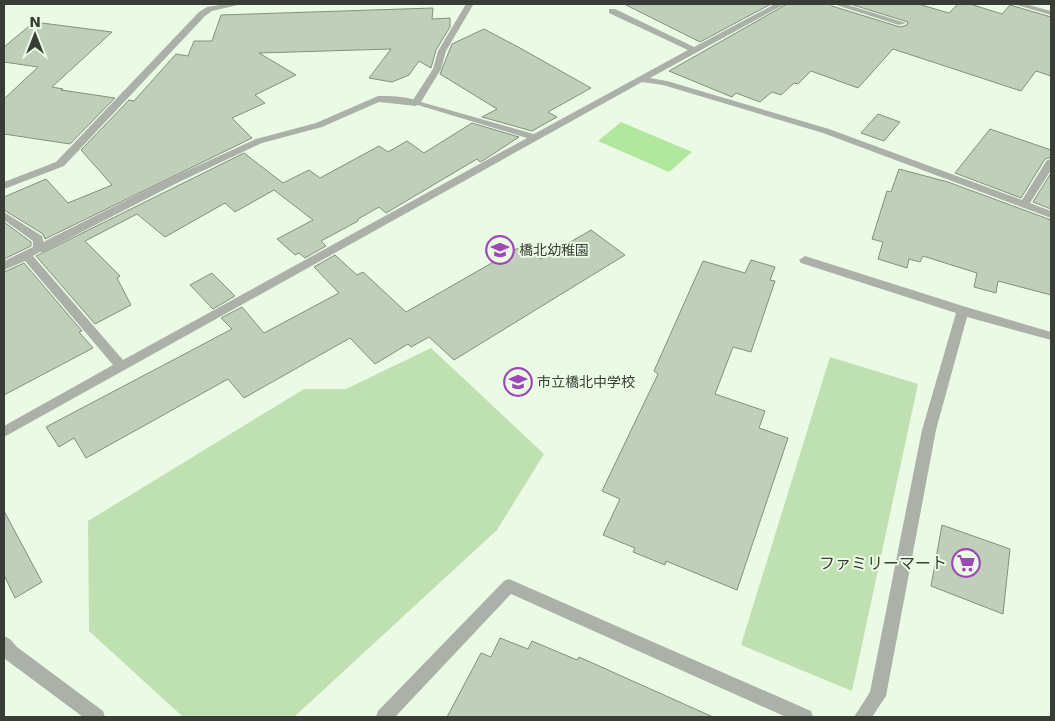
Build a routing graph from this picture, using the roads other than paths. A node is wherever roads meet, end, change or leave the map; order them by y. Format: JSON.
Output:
{"nodes":[{"id":1,"x":238,"y":4,"type":"edge"},
{"id":2,"x":781,"y":4,"type":"edge"},
{"id":3,"x":837,"y":4,"type":"edge"},
{"id":4,"x":1017,"y":4,"type":"edge"},
{"id":5,"x":469,"y":5,"type":"edge"},
{"id":6,"x":612,"y":11,"type":"dead end"},
{"id":7,"x":1051,"y":13,"type":"edge"},
{"id":8,"x":902,"y":23,"type":"dead end"},
{"id":9,"x":694,"y":50,"type":"junction"},
{"id":10,"x":640,"y":79,"type":"junction"},
{"id":11,"x":416,"y":103,"type":"junction"},
{"id":12,"x":536,"y":138,"type":"junction"},
{"id":13,"x":1051,"y":162,"type":"edge"},
{"id":14,"x":4,"y":186,"type":"edge"},
{"id":15,"x":1024,"y":204,"type":"junction"},
{"id":16,"x":4,"y":215,"type":"edge"},
{"id":17,"x":1051,"y":215,"type":"edge"},
{"id":18,"x":39,"y":249,"type":"junction"},
{"id":19,"x":26,"y":255,"type":"junction"},
{"id":20,"x":805,"y":260,"type":"dead end"},
{"id":21,"x":4,"y":266,"type":"edge"},
{"id":22,"x":963,"y":311,"type":"junction"},
{"id":23,"x":1051,"y":336,"type":"edge"},
{"id":24,"x":121,"y":366,"type":"junction"},
{"id":25,"x":4,"y":432,"type":"edge"},
{"id":26,"x":4,"y":644,"type":"edge"},
{"id":27,"x":97,"y":717,"type":"edge"},
{"id":28,"x":384,"y":717,"type":"edge"},
{"id":29,"x":805,"y":717,"type":"edge"},
{"id":30,"x":862,"y":717,"type":"edge"}],
"edges":[{"from":1,"to":14,"type":"street"},
{"from":2,"to":9,"type":"street"},
{"from":3,"to":8,"type":"street"},
{"from":4,"to":7,"type":"street"},
{"from":5,"to":11,"type":"street"},
{"from":6,"to":9,"type":"street"},
{"from":9,"to":10,"type":"street"},
{"from":10,"to":12,"type":"street"},
{"from":10,"to":15,"type":"street"},
{"from":11,"to":12,"type":"street"},
{"from":11,"to":18,"type":"street"},
{"from":12,"to":24,"type":"street"},
{"from":13,"to":15,"type":"street"},
{"from":15,"to":17,"type":"street"},
{"from":16,"to":18,"type":"street"},
{"from":18,"to":19,"type":"street"},
{"from":19,"to":21,"type":"street"},
{"from":19,"to":24,"type":"street"},
{"from":20,"to":22,"type":"street"},
{"from":22,"to":23,"type":"street"},
{"from":22,"to":30,"type":"street"},
{"from":24,"to":25,"type":"street"},
{"from":26,"to":27,"type":"street"},
{"from":28,"to":29,"type":"street"}]}
